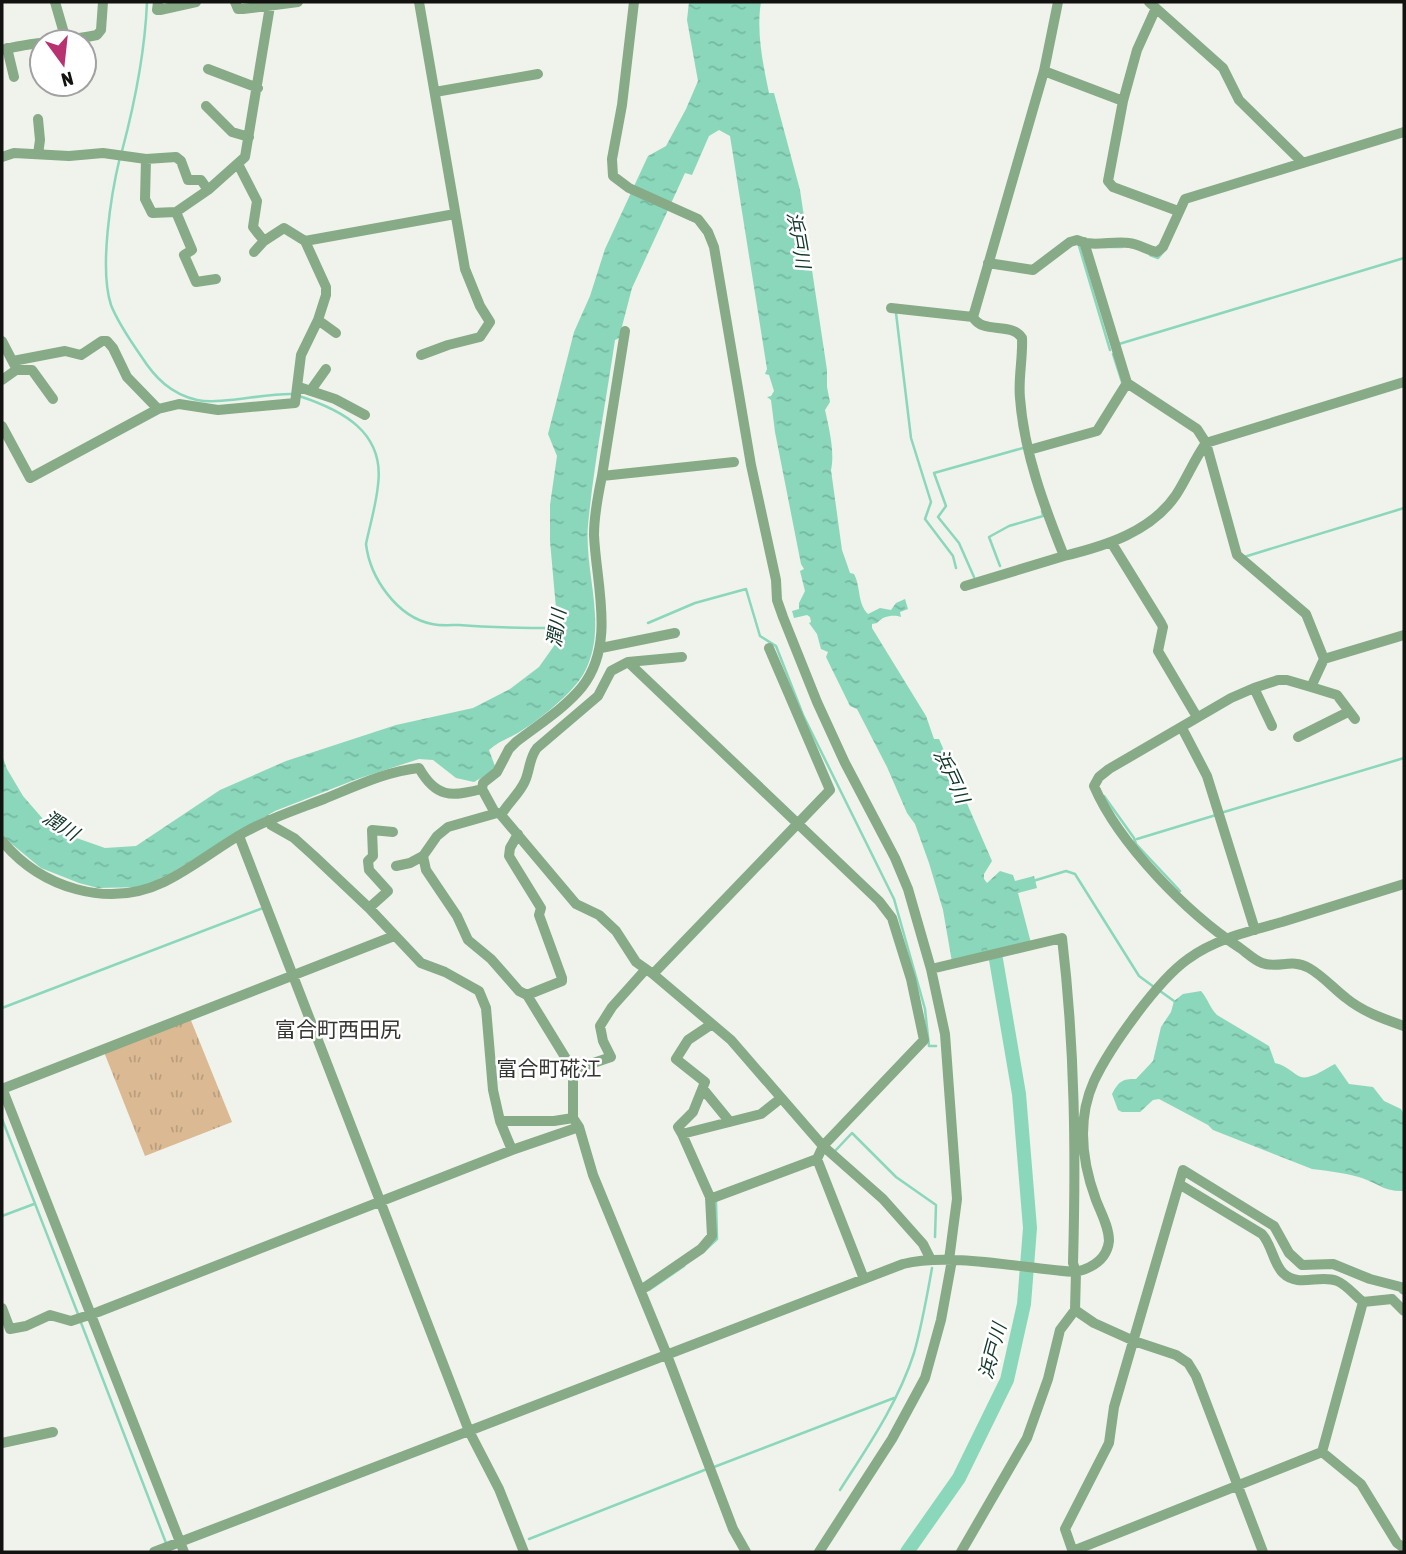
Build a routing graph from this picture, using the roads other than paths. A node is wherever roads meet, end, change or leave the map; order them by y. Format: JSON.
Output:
{"nodes":[{"id":1,"x":55,"y":2,"type":"edge"},
{"id":2,"x":103,"y":2,"type":"edge"},
{"id":3,"x":158,"y":2,"type":"edge"},
{"id":4,"x":191,"y":2,"type":"edge"},
{"id":5,"x":235,"y":2,"type":"edge"},
{"id":6,"x":298,"y":2,"type":"edge"},
{"id":7,"x":419,"y":2,"type":"edge"},
{"id":8,"x":634,"y":2,"type":"edge"},
{"id":9,"x":1058,"y":2,"type":"edge"},
{"id":10,"x":1152,"y":5,"type":"edge"},
{"id":11,"x":270,"y":6,"type":"junction"},
{"id":12,"x":62,"y":28,"type":"edge"},
{"id":13,"x":98,"y":33,"type":"edge"},
{"id":14,"x":28,"y":43,"type":"edge"},
{"id":15,"x":4,"y":49,"type":"edge"},
{"id":16,"x":208,"y":69,"type":"dead end"},
{"id":17,"x":1044,"y":71,"type":"junction"},
{"id":18,"x":538,"y":74,"type":"dead end"},
{"id":19,"x":13,"y":76,"type":"dead end"},
{"id":20,"x":258,"y":88,"type":"junction"},
{"id":21,"x":435,"y":92,"type":"junction"},
{"id":22,"x":1123,"y":101,"type":"junction"},
{"id":23,"x":206,"y":106,"type":"dead end"},
{"id":24,"x":38,"y":119,"type":"dead end"},
{"id":25,"x":1404,"y":132,"type":"edge"},
{"id":26,"x":249,"y":137,"type":"junction"},
{"id":27,"x":38,"y":154,"type":"junction"},
{"id":28,"x":2,"y":157,"type":"edge"},
{"id":29,"x":146,"y":159,"type":"junction"},
{"id":30,"x":1303,"y":163,"type":"junction"},
{"id":31,"x":238,"y":164,"type":"junction"},
{"id":32,"x":208,"y":190,"type":"junction"},
{"id":33,"x":1178,"y":211,"type":"junction"},
{"id":34,"x":176,"y":212,"type":"junction"},
{"id":35,"x":456,"y":214,"type":"junction"},
{"id":36,"x":305,"y":241,"type":"junction"},
{"id":37,"x":264,"y":242,"type":"junction"},
{"id":38,"x":1084,"y":242,"type":"junction"},
{"id":39,"x":254,"y":252,"type":"dead end"},
{"id":40,"x":988,"y":263,"type":"junction"},
{"id":41,"x":216,"y":279,"type":"dead end"},
{"id":42,"x":891,"y":308,"type":"dead end"},
{"id":43,"x":973,"y":317,"type":"junction"},
{"id":44,"x":318,"y":320,"type":"junction"},
{"id":45,"x":625,"y":331,"type":"dead end"},
{"id":46,"x":336,"y":333,"type":"dead end"},
{"id":47,"x":2,"y":341,"type":"edge"},
{"id":48,"x":421,"y":355,"type":"dead end"},
{"id":49,"x":15,"y":365,"type":"junction"},
{"id":50,"x":326,"y":369,"type":"dead end"},
{"id":51,"x":2,"y":380,"type":"edge"},
{"id":52,"x":1404,"y":382,"type":"edge"},
{"id":53,"x":1127,"y":383,"type":"junction"},
{"id":54,"x":311,"y":390,"type":"junction"},
{"id":55,"x":297,"y":393,"type":"junction"},
{"id":56,"x":53,"y":399,"type":"dead end"},
{"id":57,"x":158,"y":409,"type":"junction"},
{"id":58,"x":365,"y":415,"type":"dead end"},
{"id":59,"x":2,"y":426,"type":"edge"},
{"id":60,"x":1206,"y":443,"type":"junction"},
{"id":61,"x":1029,"y":450,"type":"junction"},
{"id":62,"x":734,"y":462,"type":"dead end"},
{"id":63,"x":602,"y":476,"type":"junction"},
{"id":64,"x":1111,"y":542,"type":"junction"},
{"id":65,"x":1064,"y":556,"type":"junction"},
{"id":66,"x":964,"y":586,"type":"dead end"},
{"id":67,"x":675,"y":633,"type":"dead end"},
{"id":68,"x":1404,"y":635,"type":"edge"},
{"id":69,"x":601,"y":648,"type":"junction"},
{"id":70,"x":769,"y":648,"type":"dead end"},
{"id":71,"x":682,"y":657,"type":"dead end"},
{"id":72,"x":1324,"y":659,"type":"junction"},
{"id":73,"x":628,"y":662,"type":"junction"},
{"id":74,"x":1311,"y":687,"type":"junction"},
{"id":75,"x":1254,"y":688,"type":"junction"},
{"id":76,"x":1198,"y":718,"type":"junction"},
{"id":77,"x":1272,"y":726,"type":"dead end"},
{"id":78,"x":1182,"y":728,"type":"junction"},
{"id":79,"x":1298,"y":737,"type":"dead end"},
{"id":80,"x":483,"y":791,"type":"junction"},
{"id":81,"x":497,"y":813,"type":"junction"},
{"id":82,"x":269,"y":820,"type":"junction"},
{"id":83,"x":797,"y":824,"type":"junction"},
{"id":84,"x":393,"y":832,"type":"dead end"},
{"id":85,"x":518,"y":834,"type":"junction"},
{"id":86,"x":239,"y":836,"type":"junction"},
{"id":87,"x":2,"y":842,"type":"edge"},
{"id":88,"x":422,"y":856,"type":"junction"},
{"id":89,"x":397,"y":866,"type":"dead end"},
{"id":90,"x":1404,"y":884,"type":"edge"},
{"id":91,"x":369,"y":908,"type":"junction"},
{"id":92,"x":1255,"y":930,"type":"junction"},
{"id":93,"x":394,"y":936,"type":"junction"},
{"id":94,"x":1226,"y":939,"type":"junction"},
{"id":95,"x":931,"y":969,"type":"junction"},
{"id":96,"x":649,"y":971,"type":"junction"},
{"id":97,"x":293,"y":976,"type":"junction"},
{"id":98,"x":527,"y":995,"type":"junction"},
{"id":99,"x":712,"y":1024,"type":"junction"},
{"id":100,"x":1404,"y":1026,"type":"edge"},
{"id":101,"x":573,"y":1070,"type":"junction"},
{"id":102,"x":2,"y":1088,"type":"edge"},
{"id":103,"x":703,"y":1088,"type":"junction"},
{"id":104,"x":780,"y":1099,"type":"junction"},
{"id":105,"x":500,"y":1121,"type":"junction"},
{"id":106,"x":730,"y":1122,"type":"junction"},
{"id":107,"x":576,"y":1123,"type":"junction"},
{"id":108,"x":682,"y":1134,"type":"junction"},
{"id":109,"x":823,"y":1146,"type":"junction"},
{"id":110,"x":512,"y":1150,"type":"junction"},
{"id":111,"x":817,"y":1159,"type":"junction"},
{"id":112,"x":1179,"y":1184,"type":"junction"},
{"id":113,"x":710,"y":1199,"type":"junction"},
{"id":114,"x":380,"y":1202,"type":"junction"},
{"id":115,"x":931,"y":1260,"type":"junction"},
{"id":116,"x":950,"y":1260,"type":"junction"},
{"id":117,"x":1076,"y":1272,"type":"junction"},
{"id":118,"x":864,"y":1279,"type":"junction"},
{"id":119,"x":640,"y":1290,"type":"junction"},
{"id":120,"x":1404,"y":1290,"type":"edge"},
{"id":121,"x":1363,"y":1302,"type":"junction"},
{"id":122,"x":2,"y":1308,"type":"edge"},
{"id":123,"x":1404,"y":1311,"type":"edge"},
{"id":124,"x":1073,"y":1313,"type":"junction"},
{"id":125,"x":88,"y":1315,"type":"junction"},
{"id":126,"x":6,"y":1330,"type":"edge"},
{"id":127,"x":1134,"y":1341,"type":"junction"},
{"id":128,"x":667,"y":1355,"type":"junction"},
{"id":129,"x":469,"y":1431,"type":"junction"},
{"id":130,"x":53,"y":1432,"type":"dead end"},
{"id":131,"x":2,"y":1443,"type":"edge"},
{"id":132,"x":1322,"y":1452,"type":"junction"},
{"id":133,"x":1238,"y":1487,"type":"junction"},
{"id":134,"x":179,"y":1547,"type":"edge"},
{"id":135,"x":1404,"y":1548,"type":"edge"},
{"id":136,"x":158,"y":1551,"type":"edge"},
{"id":137,"x":524,"y":1552,"type":"edge"},
{"id":138,"x":746,"y":1552,"type":"edge"},
{"id":139,"x":819,"y":1552,"type":"edge"},
{"id":140,"x":961,"y":1552,"type":"edge"},
{"id":141,"x":1073,"y":1552,"type":"edge"},
{"id":142,"x":1263,"y":1552,"type":"edge"}],
"edges":[{"from":1,"to":12,"type":"street"},
{"from":2,"to":13,"type":"street"},
{"from":3,"to":4,"type":"street"},
{"from":5,"to":11,"type":"street"},
{"from":6,"to":11,"type":"street"},
{"from":7,"to":21,"type":"street"},
{"from":8,"to":95,"type":"street"},
{"from":9,"to":17,"type":"street"},
{"from":10,"to":22,"type":"street"},
{"from":10,"to":30,"type":"street"},
{"from":11,"to":20,"type":"street"},
{"from":14,"to":15,"type":"street"},
{"from":15,"to":19,"type":"street"},
{"from":16,"to":20,"type":"street"},
{"from":17,"to":22,"type":"street"},
{"from":17,"to":40,"type":"street"},
{"from":18,"to":21,"type":"street"},
{"from":20,"to":26,"type":"street"},
{"from":21,"to":35,"type":"street"},
{"from":22,"to":33,"type":"street"},
{"from":23,"to":26,"type":"street"},
{"from":24,"to":27,"type":"street"},
{"from":25,"to":30,"type":"street"},
{"from":26,"to":31,"type":"street"},
{"from":27,"to":28,"type":"street"},
{"from":27,"to":29,"type":"street"},
{"from":29,"to":32,"type":"street"},
{"from":29,"to":34,"type":"street"},
{"from":30,"to":33,"type":"street"},
{"from":31,"to":32,"type":"street"},
{"from":31,"to":37,"type":"street"},
{"from":32,"to":34,"type":"street"},
{"from":33,"to":38,"type":"street"},
{"from":34,"to":41,"type":"street"},
{"from":35,"to":36,"type":"street"},
{"from":35,"to":48,"type":"street"},
{"from":36,"to":37,"type":"street"},
{"from":36,"to":44,"type":"street"},
{"from":37,"to":39,"type":"street"},
{"from":38,"to":40,"type":"street"},
{"from":38,"to":53,"type":"street"},
{"from":40,"to":43,"type":"street"},
{"from":42,"to":43,"type":"street"},
{"from":43,"to":61,"type":"street"},
{"from":44,"to":46,"type":"street"},
{"from":44,"to":55,"type":"street"},
{"from":45,"to":63,"type":"street"},
{"from":47,"to":49,"type":"street"},
{"from":49,"to":51,"type":"street"},
{"from":49,"to":56,"type":"street"},
{"from":49,"to":57,"type":"street"},
{"from":50,"to":54,"type":"street"},
{"from":52,"to":60,"type":"street"},
{"from":53,"to":60,"type":"street"},
{"from":53,"to":61,"type":"street"},
{"from":54,"to":55,"type":"street"},
{"from":54,"to":58,"type":"street"},
{"from":55,"to":57,"type":"street"},
{"from":57,"to":59,"type":"street"},
{"from":60,"to":64,"type":"street"},
{"from":60,"to":72,"type":"street"},
{"from":61,"to":65,"type":"street"},
{"from":62,"to":63,"type":"street"},
{"from":63,"to":69,"type":"street"},
{"from":64,"to":65,"type":"street"},
{"from":64,"to":76,"type":"street"},
{"from":65,"to":66,"type":"street"},
{"from":67,"to":69,"type":"street"},
{"from":68,"to":72,"type":"street"},
{"from":69,"to":80,"type":"street"},
{"from":70,"to":83,"type":"street"},
{"from":71,"to":73,"type":"street"},
{"from":72,"to":74,"type":"street"},
{"from":73,"to":81,"type":"street"},
{"from":73,"to":83,"type":"street"},
{"from":74,"to":75,"type":"street"},
{"from":74,"to":79,"type":"street"},
{"from":75,"to":76,"type":"street"},
{"from":75,"to":77,"type":"street"},
{"from":76,"to":78,"type":"street"},
{"from":78,"to":92,"type":"street"},
{"from":78,"to":94,"type":"street"},
{"from":80,"to":81,"type":"street"},
{"from":80,"to":82,"type":"street"},
{"from":81,"to":85,"type":"street"},
{"from":81,"to":88,"type":"street"},
{"from":82,"to":86,"type":"street"},
{"from":82,"to":91,"type":"street"},
{"from":83,"to":96,"type":"street"},
{"from":83,"to":109,"type":"street"},
{"from":84,"to":91,"type":"street"},
{"from":85,"to":96,"type":"street"},
{"from":85,"to":98,"type":"street"},
{"from":86,"to":87,"type":"street"},
{"from":86,"to":97,"type":"street"},
{"from":88,"to":89,"type":"street"},
{"from":88,"to":98,"type":"street"},
{"from":90,"to":92,"type":"street"},
{"from":91,"to":93,"type":"street"},
{"from":92,"to":94,"type":"street"},
{"from":93,"to":97,"type":"street"},
{"from":93,"to":105,"type":"street"},
{"from":94,"to":100,"type":"street"},
{"from":94,"to":117,"type":"street"},
{"from":95,"to":116,"type":"street"},
{"from":95,"to":117,"type":"street"},
{"from":96,"to":99,"type":"street"},
{"from":96,"to":101,"type":"street"},
{"from":97,"to":102,"type":"street"},
{"from":97,"to":114,"type":"street"},
{"from":98,"to":101,"type":"street"},
{"from":99,"to":103,"type":"street"},
{"from":99,"to":104,"type":"street"},
{"from":101,"to":107,"type":"street"},
{"from":102,"to":125,"type":"street"},
{"from":103,"to":106,"type":"street"},
{"from":103,"to":108,"type":"street"},
{"from":104,"to":106,"type":"street"},
{"from":104,"to":109,"type":"street"},
{"from":105,"to":107,"type":"street"},
{"from":105,"to":110,"type":"street"},
{"from":106,"to":108,"type":"street"},
{"from":107,"to":110,"type":"street"},
{"from":107,"to":119,"type":"street"},
{"from":108,"to":113,"type":"street"},
{"from":109,"to":111,"type":"street"},
{"from":109,"to":115,"type":"street"},
{"from":110,"to":114,"type":"street"},
{"from":111,"to":113,"type":"street"},
{"from":111,"to":118,"type":"street"},
{"from":112,"to":120,"type":"street"},
{"from":112,"to":121,"type":"street"},
{"from":112,"to":127,"type":"street"},
{"from":113,"to":119,"type":"street"},
{"from":114,"to":125,"type":"street"},
{"from":114,"to":129,"type":"street"},
{"from":115,"to":116,"type":"street"},
{"from":115,"to":118,"type":"street"},
{"from":116,"to":117,"type":"street"},
{"from":116,"to":139,"type":"street"},
{"from":117,"to":124,"type":"street"},
{"from":118,"to":128,"type":"street"},
{"from":119,"to":128,"type":"street"},
{"from":121,"to":123,"type":"street"},
{"from":121,"to":132,"type":"street"},
{"from":122,"to":126,"type":"street"},
{"from":124,"to":127,"type":"street"},
{"from":124,"to":140,"type":"street"},
{"from":125,"to":126,"type":"street"},
{"from":125,"to":134,"type":"street"},
{"from":127,"to":133,"type":"street"},
{"from":127,"to":141,"type":"street"},
{"from":128,"to":129,"type":"street"},
{"from":128,"to":138,"type":"street"},
{"from":129,"to":134,"type":"street"},
{"from":129,"to":137,"type":"street"},
{"from":130,"to":131,"type":"street"},
{"from":132,"to":133,"type":"street"},
{"from":132,"to":135,"type":"street"},
{"from":133,"to":141,"type":"street"},
{"from":133,"to":142,"type":"street"},
{"from":134,"to":136,"type":"street"}]}
